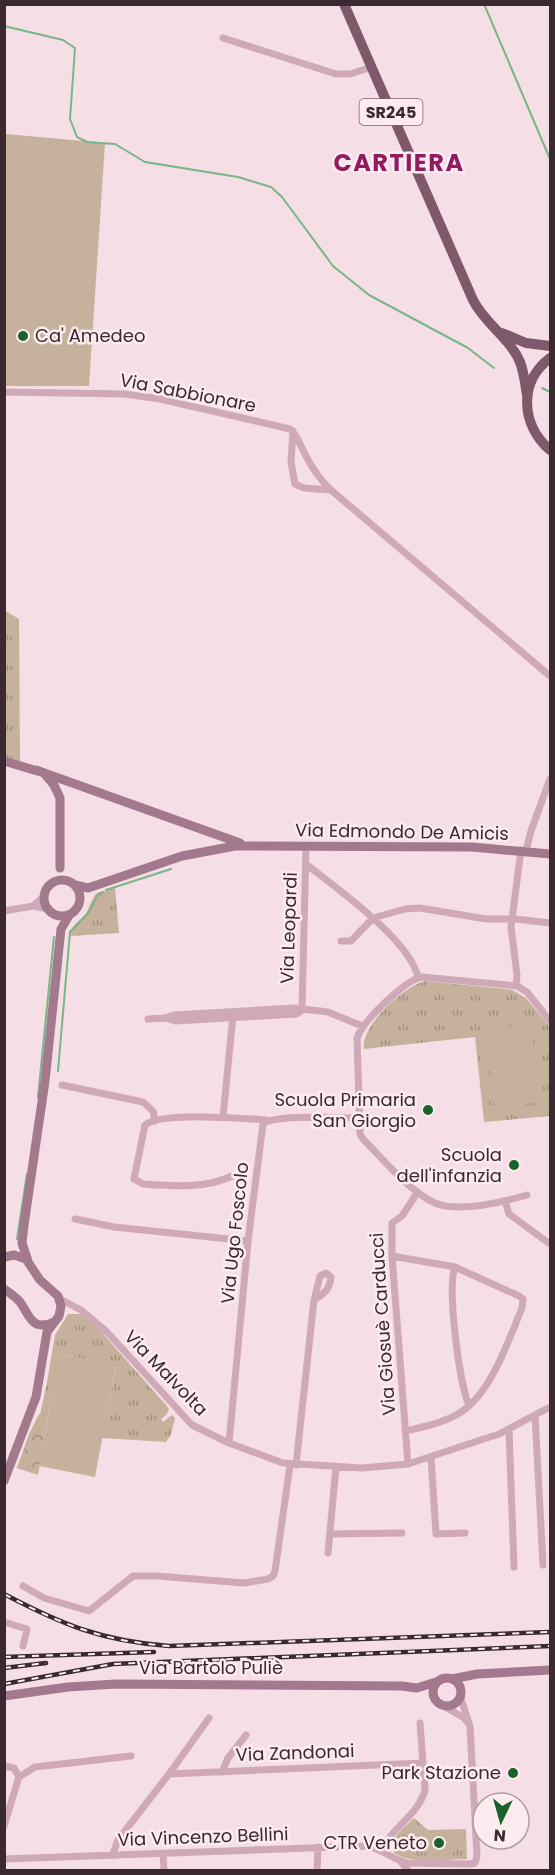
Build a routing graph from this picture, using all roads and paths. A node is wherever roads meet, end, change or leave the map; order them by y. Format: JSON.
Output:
{"nodes":[{"id":1,"x":344,"y":4,"type":"edge"},
{"id":2,"x":223,"y":38,"type":"dead end"},
{"id":3,"x":372,"y":67,"type":"junction"},
{"id":4,"x":492,"y":327,"type":"junction"},
{"id":5,"x":550,"y":346,"type":"edge"},
{"id":6,"x":550,"y":358,"type":"edge"},
{"id":7,"x":4,"y":392,"type":"edge"},
{"id":8,"x":527,"y":395,"type":"junction"},
{"id":9,"x":293,"y":431,"type":"junction"},
{"id":10,"x":550,"y":450,"type":"edge"},
{"id":11,"x":332,"y":490,"type":"junction"},
{"id":12,"x":550,"y":676,"type":"edge"},
{"id":13,"x":4,"y":761,"type":"edge"},
{"id":14,"x":33,"y":769,"type":"junction"},
{"id":15,"x":550,"y":778,"type":"edge"},
{"id":16,"x":79,"y":785,"type":"junction"},
{"id":17,"x":60,"y":798,"type":"junction"},
{"id":18,"x":59,"y":825,"type":"junction"},
{"id":19,"x":199,"y":830,"type":"junction"},
{"id":20,"x":254,"y":846,"type":"junction"},
{"id":21,"x":306,"y":847,"type":"junction"},
{"id":22,"x":205,"y":850,"type":"junction"},
{"id":23,"x":523,"y":850,"type":"junction"},
{"id":24,"x":550,"y":854,"type":"edge"},
{"id":25,"x":306,"y":864,"type":"junction"},
{"id":26,"x":60,"y":868,"type":"junction"},
{"id":27,"x":54,"y":882,"type":"junction"},
{"id":28,"x":72,"y":884,"type":"junction"},
{"id":29,"x":88,"y":888,"type":"junction"},
{"id":30,"x":44,"y":896,"type":"junction"},
{"id":31,"x":79,"y":902,"type":"junction"},
{"id":32,"x":33,"y":906,"type":"junction"},
{"id":33,"x":4,"y":911,"type":"edge"},
{"id":34,"x":50,"y":911,"type":"junction"},
{"id":35,"x":69,"y":914,"type":"junction"},
{"id":36,"x":373,"y":918,"type":"junction"},
{"id":37,"x":512,"y":919,"type":"junction"},
{"id":38,"x":550,"y":923,"type":"edge"},
{"id":39,"x":61,"y":929,"type":"junction"},
{"id":40,"x":341,"y":941,"type":"dead end"},
{"id":41,"x":418,"y":977,"type":"junction"},
{"id":42,"x":516,"y":986,"type":"junction"},
{"id":43,"x":302,"y":1010,"type":"junction"},
{"id":44,"x":233,"y":1015,"type":"junction"},
{"id":45,"x":148,"y":1019,"type":"dead end"},
{"id":46,"x":550,"y":1021,"type":"edge"},
{"id":47,"x":362,"y":1026,"type":"junction"},
{"id":48,"x":62,"y":1085,"type":"dead end"},
{"id":49,"x":223,"y":1117,"type":"junction"},
{"id":50,"x":358,"y":1118,"type":"junction"},
{"id":51,"x":266,"y":1120,"type":"junction"},
{"id":52,"x":155,"y":1121,"type":"junction"},
{"id":53,"x":232,"y":1176,"type":"dead end"},
{"id":54,"x":417,"y":1192,"type":"junction"},
{"id":55,"x":527,"y":1194,"type":"dead end"},
{"id":56,"x":505,"y":1201,"type":"junction"},
{"id":57,"x":75,"y":1219,"type":"dead end"},
{"id":58,"x":248,"y":1241,"type":"junction"},
{"id":59,"x":22,"y":1243,"type":"junction"},
{"id":60,"x":550,"y":1244,"type":"edge"},
{"id":61,"x":8,"y":1256,"type":"edge"},
{"id":62,"x":392,"y":1256,"type":"junction"},
{"id":63,"x":28,"y":1261,"type":"junction"},
{"id":64,"x":455,"y":1267,"type":"junction"},
{"id":65,"x":4,"y":1289,"type":"edge"},
{"id":66,"x":60,"y":1299,"type":"junction"},
{"id":67,"x":314,"y":1300,"type":"dead end"},
{"id":68,"x":77,"y":1308,"type":"junction"},
{"id":69,"x":56,"y":1318,"type":"junction"},
{"id":70,"x":36,"y":1324,"type":"junction"},
{"id":71,"x":44,"y":1345,"type":"junction"},
{"id":72,"x":469,"y":1405,"type":"junction"},
{"id":73,"x":550,"y":1407,"type":"edge"},
{"id":74,"x":535,"y":1415,"type":"junction"},
{"id":75,"x":509,"y":1429,"type":"junction"},
{"id":76,"x":405,"y":1431,"type":"junction"},
{"id":77,"x":229,"y":1443,"type":"junction"},
{"id":78,"x":431,"y":1457,"type":"junction"},
{"id":79,"x":408,"y":1464,"type":"junction"},
{"id":80,"x":293,"y":1465,"type":"junction"},
{"id":81,"x":336,"y":1467,"type":"junction"},
{"id":82,"x":4,"y":1481,"type":"edge"},
{"id":83,"x":402,"y":1533,"type":"dead end"},
{"id":84,"x":465,"y":1533,"type":"dead end"},
{"id":85,"x":330,"y":1534,"type":"junction"},
{"id":86,"x":328,"y":1553,"type":"dead end"},
{"id":87,"x":543,"y":1565,"type":"dead end"},
{"id":88,"x":514,"y":1567,"type":"dead end"},
{"id":89,"x":23,"y":1586,"type":"dead end"},
{"id":90,"x":4,"y":1622,"type":"edge"},
{"id":91,"x":23,"y":1647,"type":"dead end"},
{"id":92,"x":550,"y":1670,"type":"edge"},
{"id":93,"x":477,"y":1674,"type":"junction"},
{"id":94,"x":453,"y":1679,"type":"junction"},
{"id":95,"x":436,"y":1682,"type":"junction"},
{"id":96,"x":417,"y":1688,"type":"junction"},
{"id":97,"x":460,"y":1693,"type":"junction"},
{"id":98,"x":4,"y":1696,"type":"edge"},
{"id":99,"x":434,"y":1698,"type":"junction"},
{"id":100,"x":444,"y":1706,"type":"junction"},
{"id":101,"x":210,"y":1718,"type":"dead end"},
{"id":102,"x":420,"y":1723,"type":"dead end"},
{"id":103,"x":470,"y":1726,"type":"junction"},
{"id":104,"x":246,"y":1735,"type":"dead end"},
{"id":105,"x":131,"y":1756,"type":"dead end"},
{"id":106,"x":423,"y":1763,"type":"junction"},
{"id":107,"x":4,"y":1766,"type":"edge"},
{"id":108,"x":222,"y":1772,"type":"junction"},
{"id":109,"x":169,"y":1774,"type":"junction"},
{"id":110,"x":19,"y":1777,"type":"junction"},
{"id":111,"x":4,"y":1826,"type":"edge"},
{"id":112,"x":318,"y":1847,"type":"junction"},
{"id":113,"x":382,"y":1851,"type":"junction"},
{"id":114,"x":164,"y":1854,"type":"junction"},
{"id":115,"x":112,"y":1856,"type":"junction"},
{"id":116,"x":4,"y":1859,"type":"edge"},
{"id":117,"x":400,"y":1861,"type":"junction"},
{"id":118,"x":164,"y":1870,"type":"edge"},
{"id":119,"x":318,"y":1870,"type":"edge"},
{"id":120,"x":408,"y":1870,"type":"edge"}],
"edges":[{"from":1,"to":3,"type":"main road","number":"SR245"},
{"from":2,"to":3,"type":"street"},
{"from":3,"to":4,"type":"main road","number":"SR245"},
{"from":4,"to":5,"type":"main road","number":"SR245"},
{"from":4,"to":8,"type":"main road","number":"SR245"},
{"from":6,"to":8,"type":"main road"},
{"from":7,"to":9,"type":"street","name":"Via Sabbionare"},
{"from":8,"to":10,"type":"main road"},
{"from":9,"to":11,"type":"street"},
{"from":9,"to":11,"type":"street"},
{"from":11,"to":12,"type":"street"},
{"from":13,"to":14,"type":"street","name":"Via Edmondo De Amicis"},
{"from":14,"to":16,"type":"street","name":"Via Edmondo De Amicis"},
{"from":14,"to":17,"type":"street"},
{"from":14,"to":18,"type":"street"},
{"from":15,"to":23,"type":"street"},
{"from":16,"to":17,"type":"street"},
{"from":16,"to":19,"type":"street","name":"Via Edmondo De Amicis"},
{"from":17,"to":18,"type":"street"},
{"from":18,"to":26,"type":"street"},
{"from":19,"to":20,"type":"street","name":"Via Edmondo De Amicis"},
{"from":19,"to":22,"type":"street"},
{"from":20,"to":21,"type":"street","name":"Via Edmondo De Amicis"},
{"from":20,"to":22,"type":"street","name":"Via Edmondo De Amicis"},
{"from":21,"to":23,"type":"street","name":"Via Edmondo De Amicis"},
{"from":21,"to":25,"type":"street","name":"Via Leopardi"},
{"from":22,"to":29,"type":"street","name":"Via Edmondo De Amicis"},
{"from":23,"to":24,"type":"street","name":"Via Edmondo De Amicis"},
{"from":23,"to":37,"type":"street"},
{"from":25,"to":36,"type":"street"},
{"from":25,"to":43,"type":"street","name":"Via Leopardi"},
{"from":26,"to":27,"type":"street"},
{"from":26,"to":28,"type":"street"},
{"from":27,"to":28,"type":"street"},
{"from":27,"to":30,"type":"street"},
{"from":28,"to":29,"type":"street"},
{"from":28,"to":31,"type":"street"},
{"from":29,"to":31,"type":"street"},
{"from":30,"to":32,"type":"street"},
{"from":30,"to":34,"type":"street"},
{"from":31,"to":35,"type":"street"},
{"from":32,"to":33,"type":"street"},
{"from":32,"to":34,"type":"street"},
{"from":34,"to":35,"type":"street"},
{"from":34,"to":39,"type":"street"},
{"from":35,"to":39,"type":"street"},
{"from":36,"to":37,"type":"street"},
{"from":36,"to":40,"type":"street"},
{"from":36,"to":41,"type":"street"},
{"from":37,"to":38,"type":"street"},
{"from":37,"to":42,"type":"street"},
{"from":39,"to":59,"type":"street"},
{"from":41,"to":42,"type":"street"},
{"from":41,"to":47,"type":"street"},
{"from":42,"to":46,"type":"street"},
{"from":43,"to":44,"type":"street","name":"Via Leopardi"},
{"from":43,"to":47,"type":"street","name":"Via Leopardi"},
{"from":44,"to":45,"type":"street","name":"Via Leopardi"},
{"from":44,"to":49,"type":"street"},
{"from":47,"to":50,"type":"street"},
{"from":48,"to":52,"type":"street"},
{"from":49,"to":51,"type":"street"},
{"from":49,"to":52,"type":"street"},
{"from":50,"to":51,"type":"street"},
{"from":50,"to":54,"type":"street"},
{"from":51,"to":58,"type":"street","name":"Via Ugo Foscolo"},
{"from":52,"to":53,"type":"street"},
{"from":54,"to":56,"type":"street"},
{"from":54,"to":62,"type":"street","name":"Via Giosuè Carducci"},
{"from":55,"to":56,"type":"street"},
{"from":56,"to":60,"type":"street"},
{"from":57,"to":58,"type":"street"},
{"from":58,"to":77,"type":"street","name":"Via Ugo Foscolo"},
{"from":59,"to":61,"type":"street"},
{"from":59,"to":63,"type":"street"},
{"from":61,"to":63,"type":"street"},
{"from":62,"to":64,"type":"street"},
{"from":62,"to":76,"type":"street","name":"Via Giosuè Carducci"},
{"from":63,"to":66,"type":"street"},
{"from":64,"to":72,"type":"street"},
{"from":64,"to":72,"type":"street"},
{"from":65,"to":70,"type":"street"},
{"from":66,"to":68,"type":"street","name":"Via Malvolta"},
{"from":66,"to":69,"type":"street"},
{"from":67,"to":80,"type":"street"},
{"from":68,"to":69,"type":"street"},
{"from":68,"to":77,"type":"street","name":"Via Malvolta"},
{"from":69,"to":70,"type":"street"},
{"from":69,"to":71,"type":"street"},
{"from":70,"to":71,"type":"street"},
{"from":71,"to":82,"type":"street"},
{"from":72,"to":76,"type":"street"},
{"from":73,"to":74,"type":"street","name":"Via Malvolta"},
{"from":74,"to":75,"type":"street","name":"Via Malvolta"},
{"from":74,"to":87,"type":"street"},
{"from":75,"to":78,"type":"street","name":"Via Malvolta"},
{"from":75,"to":88,"type":"street"},
{"from":76,"to":79,"type":"street","name":"Via Giosuè Carducci"},
{"from":77,"to":80,"type":"street","name":"Via Malvolta"},
{"from":78,"to":79,"type":"street","name":"Via Malvolta"},
{"from":78,"to":84,"type":"street"},
{"from":79,"to":81,"type":"street","name":"Via Malvolta"},
{"from":80,"to":81,"type":"street","name":"Via Malvolta"},
{"from":80,"to":89,"type":"street"},
{"from":81,"to":85,"type":"street"},
{"from":83,"to":85,"type":"street"},
{"from":85,"to":86,"type":"street"},
{"from":90,"to":91,"type":"street"},
{"from":92,"to":93,"type":"street"},
{"from":93,"to":94,"type":"street"},
{"from":93,"to":97,"type":"street"},
{"from":94,"to":95,"type":"street"},
{"from":94,"to":97,"type":"street"},
{"from":95,"to":96,"type":"street","name":"Via Bartolo Puliè"},
{"from":95,"to":99,"type":"street"},
{"from":96,"to":98,"type":"street","name":"Via Bartolo Puliè"},
{"from":96,"to":99,"type":"street","name":"Via Bartolo Puliè"},
{"from":97,"to":100,"type":"street"},
{"from":97,"to":103,"type":"street"},
{"from":99,"to":100,"type":"street"},
{"from":100,"to":103,"type":"street"},
{"from":101,"to":109,"type":"street"},
{"from":102,"to":106,"type":"street"},
{"from":103,"to":117,"type":"street"},
{"from":104,"to":108,"type":"street"},
{"from":105,"to":110,"type":"street"},
{"from":106,"to":108,"type":"street","name":"Via Zandonai"},
{"from":106,"to":113,"type":"street"},
{"from":107,"to":110,"type":"street"},
{"from":108,"to":109,"type":"street","name":"Via Zandonai"},
{"from":109,"to":115,"type":"street"},
{"from":110,"to":111,"type":"street"},
{"from":112,"to":113,"type":"street","name":"Via Vincenzo Bellini"},
{"from":112,"to":114,"type":"street","name":"Via Vincenzo Bellini"},
{"from":112,"to":119,"type":"street"},
{"from":113,"to":117,"type":"street","name":"Via Vincenzo Bellini"},
{"from":114,"to":115,"type":"street","name":"Via Vincenzo Bellini"},
{"from":114,"to":118,"type":"street"},
{"from":115,"to":116,"type":"street","name":"Via Vincenzo Bellini"},
{"from":117,"to":120,"type":"street"}]}
